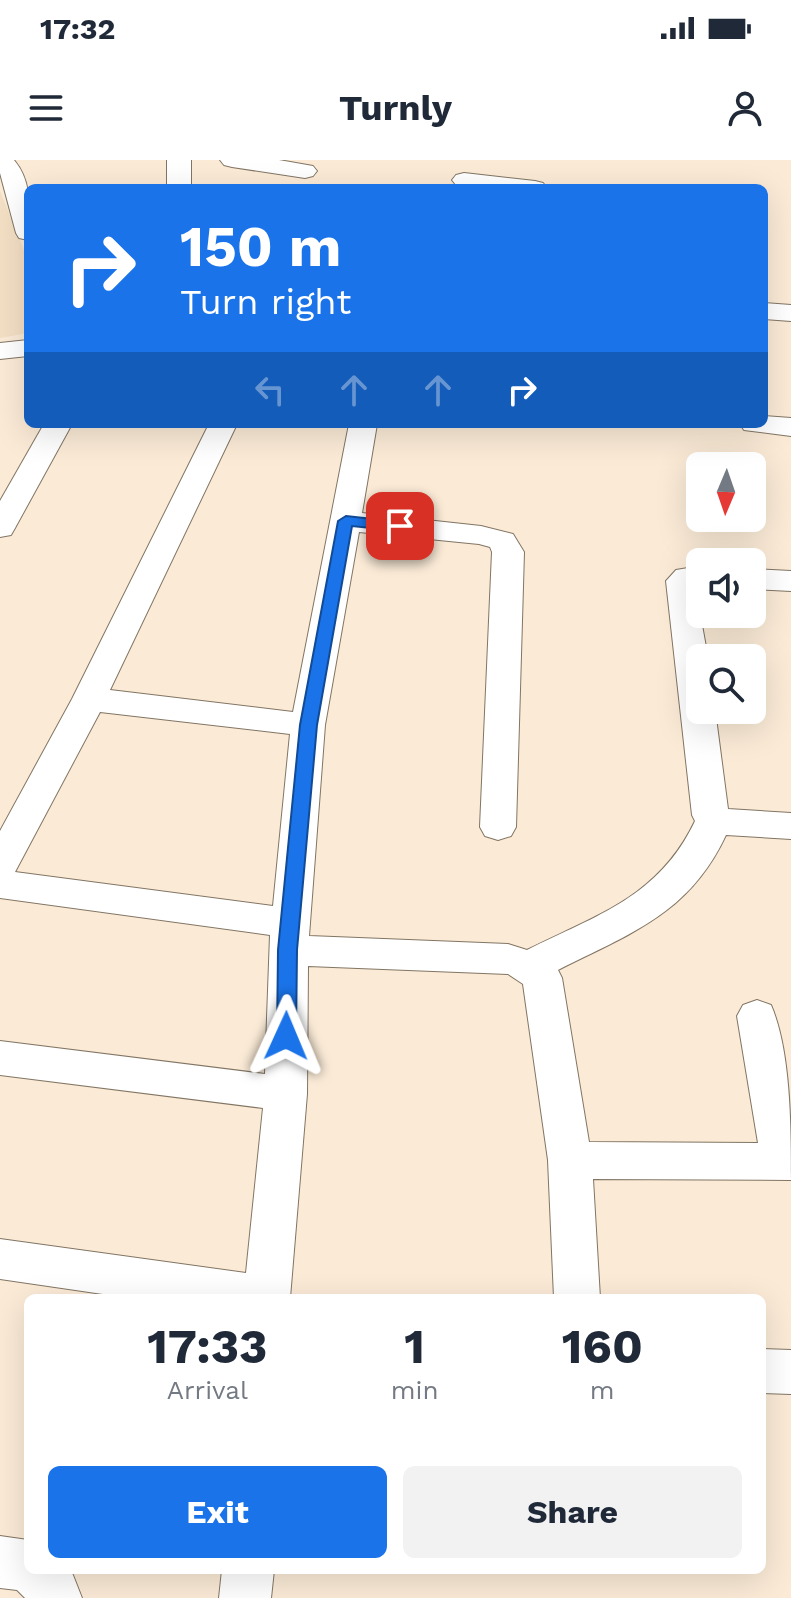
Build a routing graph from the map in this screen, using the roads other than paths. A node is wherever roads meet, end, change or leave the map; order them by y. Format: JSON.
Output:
{"nodes":[{"id":1,"x":2,"y":160,"type":"edge"},
{"id":2,"x":179,"y":160,"type":"edge"},
{"id":3,"x":232,"y":160,"type":"edge"},
{"id":4,"x":330,"y":160,"type":"edge"},
{"id":5,"x":465,"y":176,"type":"edge"},
{"id":6,"x":301,"y":179,"type":"edge"},
{"id":7,"x":179,"y":184,"type":"edge"},
{"id":8,"x":512,"y":184,"type":"edge"},
{"id":9,"x":24,"y":216,"type":"edge"},
{"id":10,"x":768,"y":311,"type":"edge"},
{"id":11,"x":791,"y":313,"type":"edge"},
{"id":12,"x":24,"y":348,"type":"edge"},
{"id":13,"x":0,"y":351,"type":"edge"},
{"id":14,"x":768,"y":425,"type":"edge"},
{"id":15,"x":791,"y":427,"type":"edge"},
{"id":16,"x":56,"y":428,"type":"edge"},
{"id":17,"x":221,"y":428,"type":"edge"},
{"id":18,"x":362,"y":428,"type":"edge"},
{"id":19,"x":346,"y":521,"type":"junction"},
{"id":20,"x":0,"y":528,"type":"edge"},
{"id":21,"x":686,"y":578,"type":"edge"},
{"id":22,"x":766,"y":580,"type":"edge"},
{"id":23,"x":791,"y":581,"type":"edge"},
{"id":24,"x":686,"y":614,"type":"edge"},
{"id":25,"x":688,"y":628,"type":"edge"},
{"id":26,"x":89,"y":699,"type":"junction"},
{"id":27,"x":308,"y":725,"type":"junction"},
{"id":28,"x":714,"y":821,"type":"junction"},
{"id":29,"x":791,"y":826,"type":"edge"},
{"id":30,"x":498,"y":827,"type":"dead end"},
{"id":31,"x":0,"y":866,"type":"edge"},
{"id":32,"x":0,"y":884,"type":"edge"},
{"id":33,"x":290,"y":937,"type":"junction"},
{"id":34,"x":530,"y":966,"type":"junction"},
{"id":35,"x":757,"y":1016,"type":"dead end"},
{"id":36,"x":0,"y":1058,"type":"edge"},
{"id":37,"x":286,"y":1094,"type":"junction"},
{"id":38,"x":570,"y":1160,"type":"junction"},
{"id":39,"x":787,"y":1162,"type":"edge"},
{"id":40,"x":0,"y":1259,"type":"edge"},
{"id":41,"x":246,"y":1294,"type":"edge"},
{"id":42,"x":267,"y":1294,"type":"edge"},
{"id":43,"x":577,"y":1294,"type":"edge"},
{"id":44,"x":766,"y":1371,"type":"edge"},
{"id":45,"x":791,"y":1372,"type":"edge"},
{"id":46,"x":0,"y":1562,"type":"edge"},
{"id":47,"x":24,"y":1565,"type":"edge"},
{"id":48,"x":37,"y":1574,"type":"edge"},
{"id":49,"x":248,"y":1574,"type":"edge"},
{"id":50,"x":56,"y":1598,"type":"edge"},
{"id":51,"x":245,"y":1598,"type":"edge"}],
"edges":[{"from":1,"to":9,"type":"street"},
{"from":2,"to":7,"type":"street"},
{"from":3,"to":6,"type":"street"},
{"from":4,"to":6,"type":"street"},
{"from":5,"to":8,"type":"street"},
{"from":10,"to":11,"type":"street"},
{"from":12,"to":13,"type":"street"},
{"from":14,"to":15,"type":"street"},
{"from":16,"to":20,"type":"street"},
{"from":17,"to":26,"type":"street"},
{"from":18,"to":19,"type":"street"},
{"from":19,"to":27,"type":"street"},
{"from":19,"to":30,"type":"street"},
{"from":21,"to":24,"type":"street"},
{"from":22,"to":23,"type":"street"},
{"from":25,"to":28,"type":"street"},
{"from":26,"to":27,"type":"street"},
{"from":26,"to":31,"type":"street"},
{"from":27,"to":33,"type":"street"},
{"from":28,"to":29,"type":"street"},
{"from":28,"to":34,"type":"street"},
{"from":32,"to":33,"type":"street"},
{"from":33,"to":34,"type":"street"},
{"from":33,"to":37,"type":"street"},
{"from":34,"to":38,"type":"street"},
{"from":35,"to":39,"type":"street"},
{"from":36,"to":37,"type":"street"},
{"from":37,"to":42,"type":"street"},
{"from":38,"to":39,"type":"street"},
{"from":38,"to":43,"type":"street"},
{"from":40,"to":41,"type":"street"},
{"from":44,"to":45,"type":"street"},
{"from":46,"to":47,"type":"street"},
{"from":48,"to":50,"type":"street"},
{"from":49,"to":51,"type":"street"}]}
